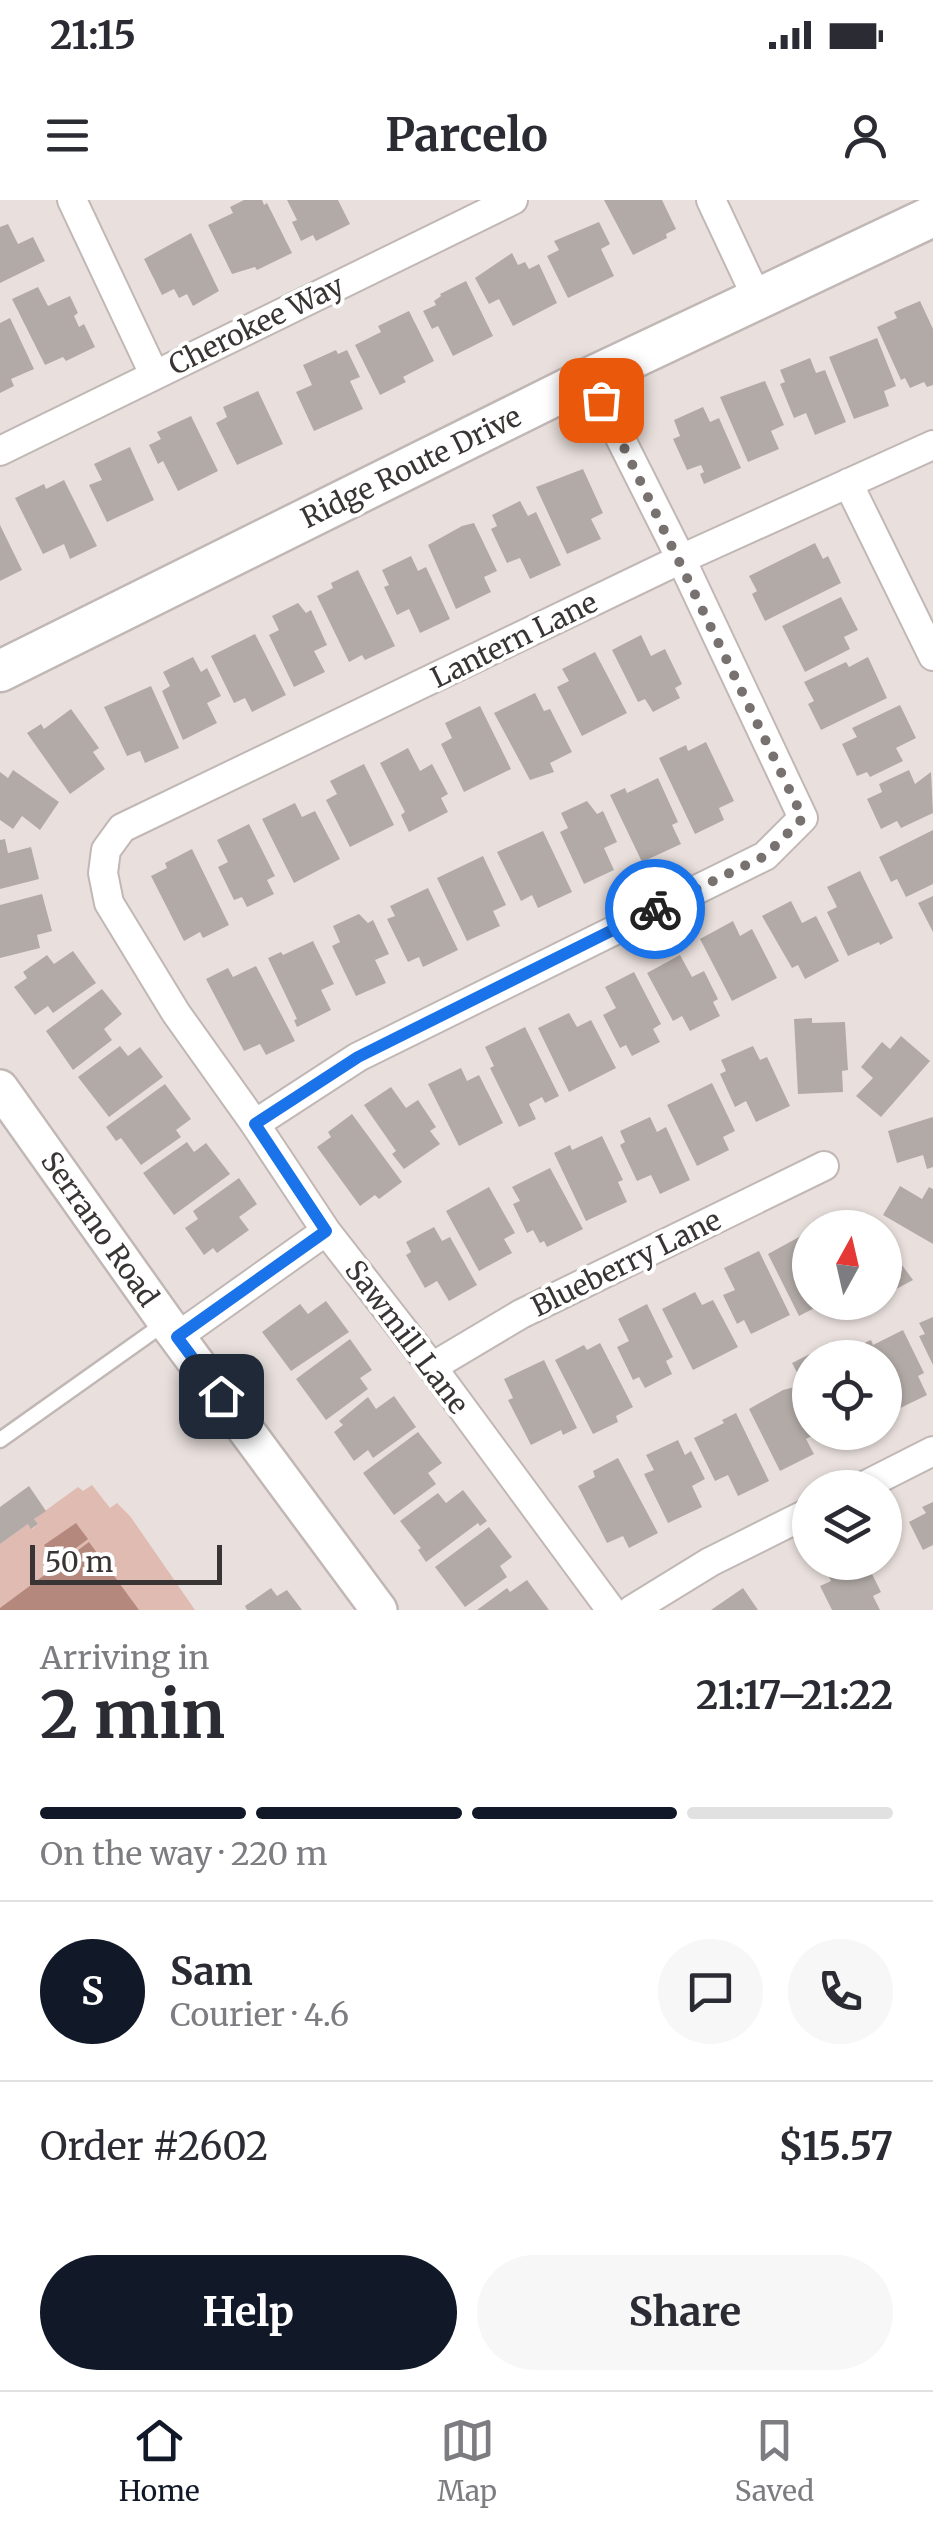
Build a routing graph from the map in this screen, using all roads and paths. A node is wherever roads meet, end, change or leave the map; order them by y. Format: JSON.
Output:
{"nodes":[{"id":1,"x":72,"y":200,"type":"edge"},
{"id":2,"x":513,"y":200,"type":"edge"},
{"id":3,"x":711,"y":200,"type":"edge"},
{"id":4,"x":933,"y":216,"type":"edge"},
{"id":5,"x":756,"y":298,"type":"junction"},
{"id":6,"x":154,"y":374,"type":"junction"},
{"id":7,"x":590,"y":378,"type":"junction"},
{"id":8,"x":933,"y":444,"type":"edge"},
{"id":9,"x":0,"y":452,"type":"edge"},
{"id":10,"x":848,"y":483,"type":"junction"},
{"id":11,"x":680,"y":559,"type":"junction"},
{"id":12,"x":933,"y":656,"type":"edge"},
{"id":13,"x":0,"y":671,"type":"edge"},
{"id":14,"x":106,"y":850,"type":"joint"},
{"id":15,"x":0,"y":1088,"type":"edge"},
{"id":16,"x":255,"y":1124,"type":"junction"},
{"id":17,"x":824,"y":1166,"type":"dead end"},
{"id":18,"x":326,"y":1231,"type":"junction"},
{"id":19,"x":171,"y":1330,"type":"junction"},
{"id":20,"x":432,"y":1367,"type":"junction"},
{"id":21,"x":0,"y":1440,"type":"edge"},
{"id":22,"x":933,"y":1451,"type":"edge"},
{"id":23,"x":896,"y":1470,"type":"edge"},
{"id":24,"x":792,"y":1521,"type":"edge"},
{"id":25,"x":380,"y":1610,"type":"edge"},
{"id":26,"x":611,"y":1610,"type":"edge"},
{"id":27,"x":632,"y":1610,"type":"edge"}],
"edges":[{"from":1,"to":6,"type":"street"},
{"from":2,"to":6,"type":"street","name":"Cherokee Way"},
{"from":3,"to":5,"type":"street"},
{"from":4,"to":5,"type":"main road","name":"Ridge Route Drive"},
{"from":5,"to":7,"type":"main road","name":"Ridge Route Drive"},
{"from":6,"to":9,"type":"street","name":"Cherokee Way"},
{"from":7,"to":11,"type":"street"},
{"from":7,"to":13,"type":"main road","name":"Ridge Route Drive"},
{"from":8,"to":10,"type":"street","name":"Lantern Lane"},
{"from":10,"to":11,"type":"street","name":"Lantern Lane"},
{"from":10,"to":12,"type":"street"},
{"from":11,"to":14,"type":"street","name":"Lantern Lane"},
{"from":11,"to":16,"type":"street"},
{"from":14,"to":16,"type":"street","name":"Sawmill Lane"},
{"from":15,"to":19,"type":"street","name":"Serrano Road"},
{"from":16,"to":18,"type":"street","name":"Sawmill Lane"},
{"from":17,"to":20,"type":"street","name":"Blueberry Lane"},
{"from":18,"to":19,"type":"street"},
{"from":18,"to":20,"type":"street","name":"Sawmill Lane"},
{"from":19,"to":21,"type":"lane"},
{"from":19,"to":25,"type":"street","name":"Serrano Road"},
{"from":20,"to":26,"type":"street","name":"Sawmill Lane"},
{"from":22,"to":23,"type":"street"},
{"from":24,"to":27,"type":"street"}]}
